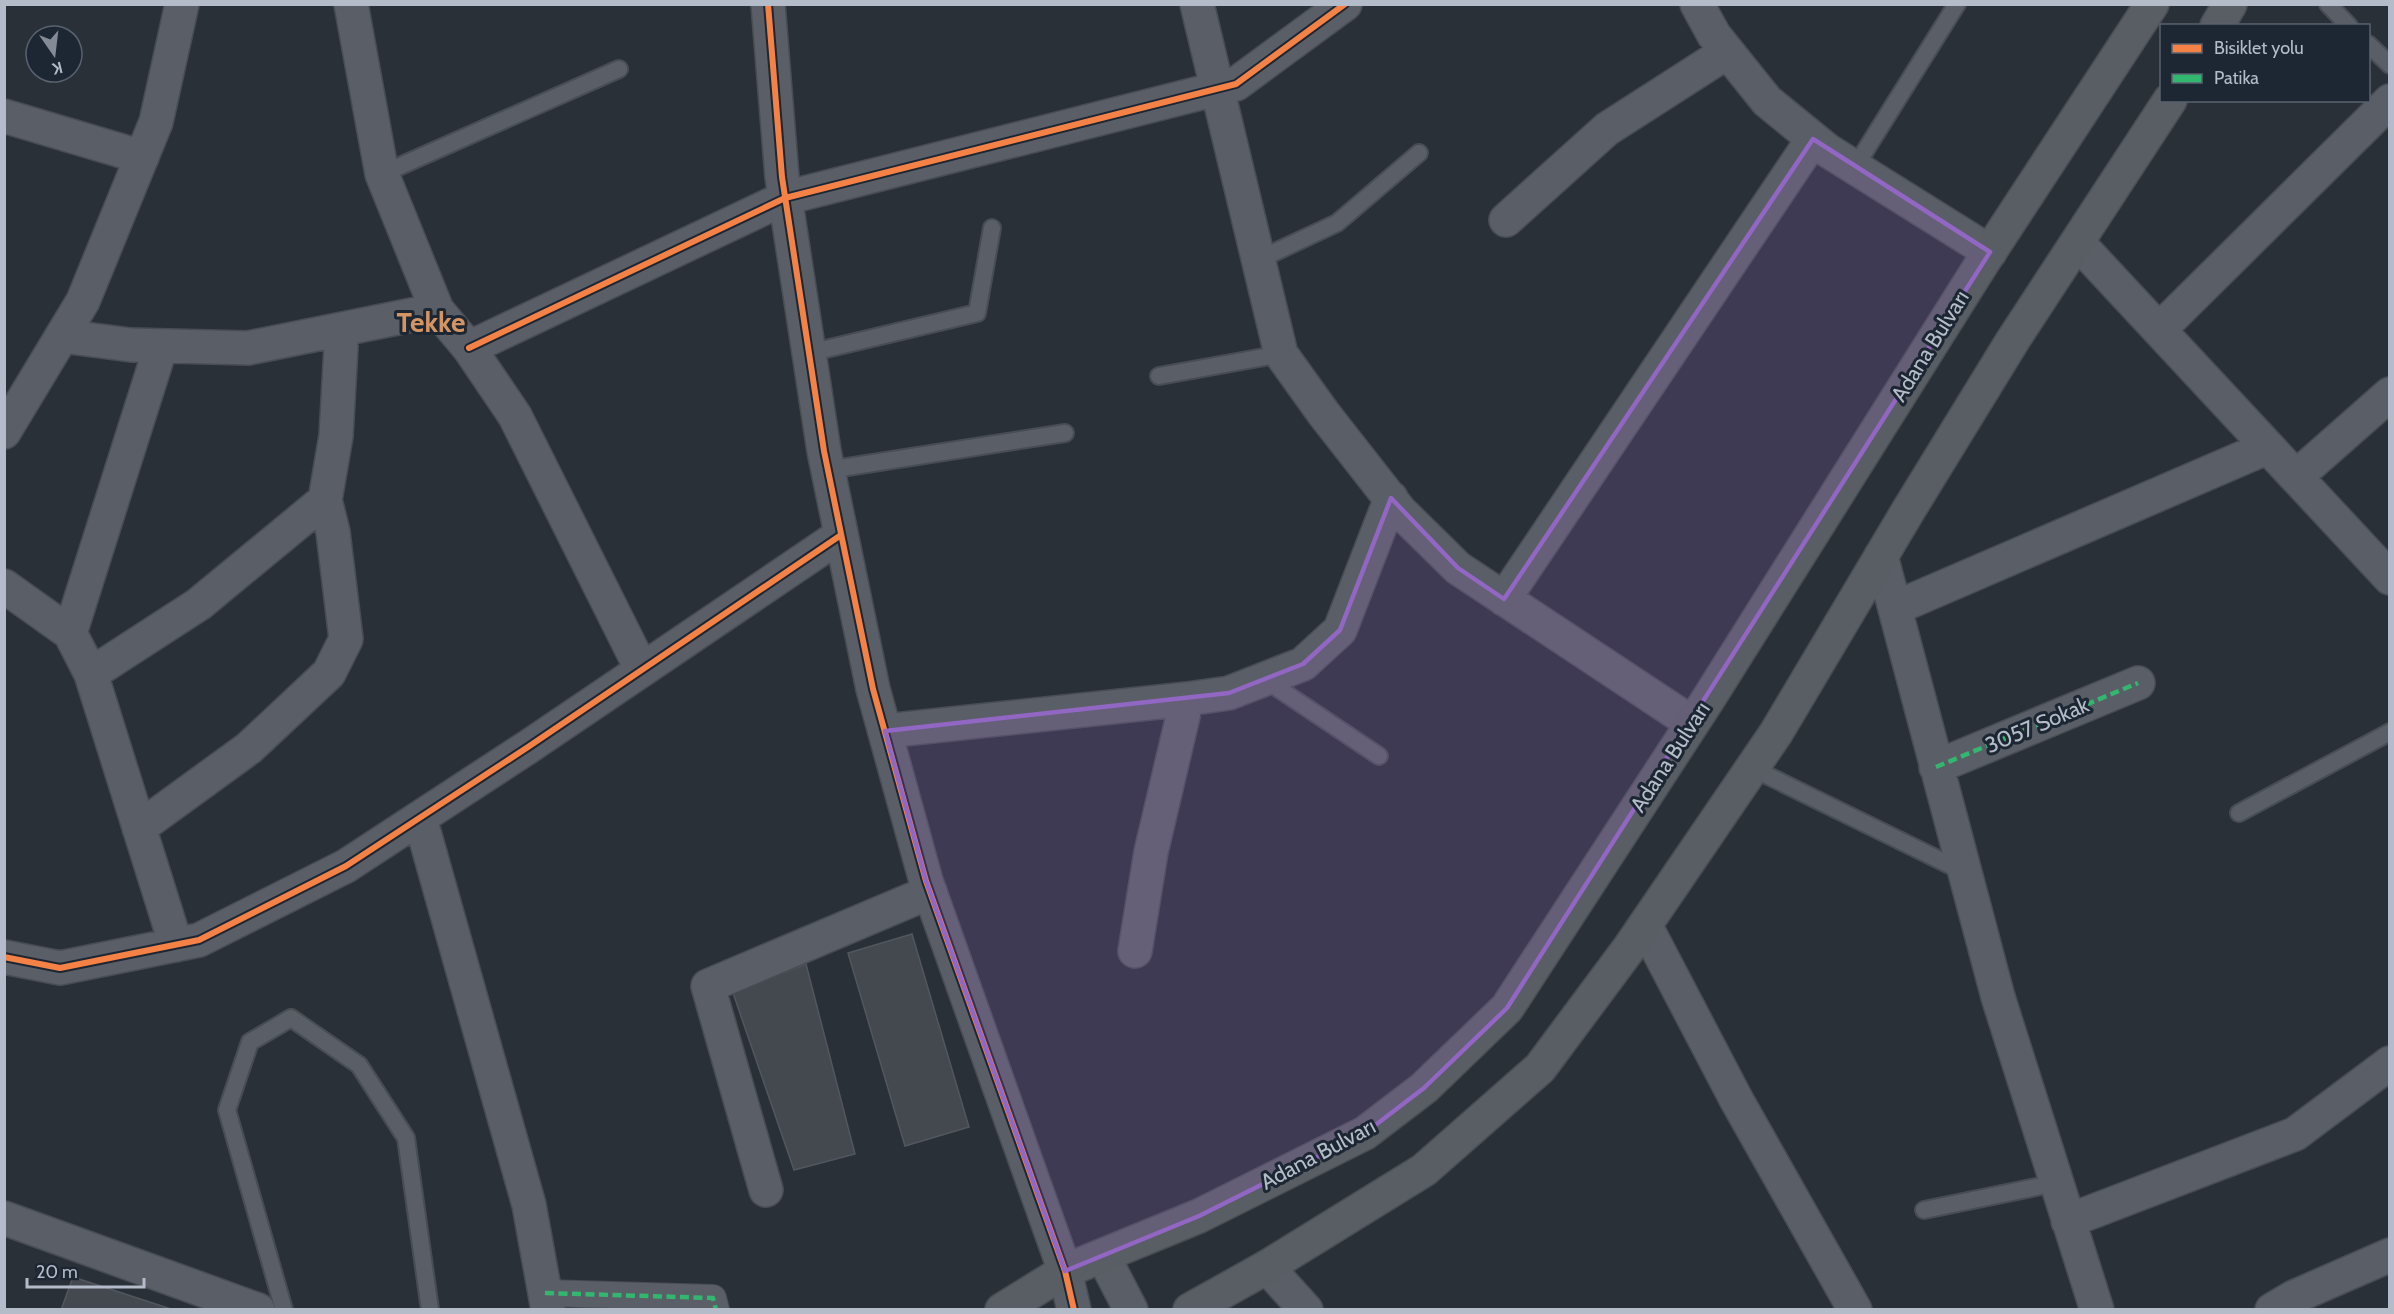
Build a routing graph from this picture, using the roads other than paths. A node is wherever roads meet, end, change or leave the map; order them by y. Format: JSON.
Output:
{"nodes":[{"id":1,"x":182,"y":4,"type":"edge"},
{"id":2,"x":351,"y":4,"type":"edge"},
{"id":3,"x":768,"y":4,"type":"edge"},
{"id":4,"x":1197,"y":4,"type":"edge"},
{"id":5,"x":1345,"y":4,"type":"edge"},
{"id":6,"x":1697,"y":4,"type":"edge"},
{"id":7,"x":1957,"y":4,"type":"edge"},
{"id":8,"x":2152,"y":4,"type":"edge"},
{"id":9,"x":2230,"y":4,"type":"edge"},
{"id":10,"x":2328,"y":4,"type":"edge"},
{"id":11,"x":2218,"y":24,"type":"edge"},
{"id":12,"x":2347,"y":24,"type":"edge"},
{"id":13,"x":2370,"y":46,"type":"edge"},
{"id":14,"x":1727,"y":52,"type":"junction"},
{"id":15,"x":2390,"y":65,"type":"edge"},
{"id":16,"x":619,"y":69,"type":"dead end"},
{"id":17,"x":1218,"y":89,"type":"junction"},
{"id":18,"x":2390,"y":101,"type":"edge"},
{"id":19,"x":2169,"y":102,"type":"edge"},
{"id":20,"x":7,"y":122,"type":"edge"},
{"id":21,"x":1813,"y":139,"type":"junction"},
{"id":22,"x":1419,"y":153,"type":"dead end"},
{"id":23,"x":142,"y":157,"type":"junction"},
{"id":24,"x":1855,"y":167,"type":"junction"},
{"id":25,"x":382,"y":174,"type":"junction"},
{"id":26,"x":785,"y":198,"type":"junction"},
{"id":27,"x":1506,"y":220,"type":"dead end"},
{"id":28,"x":992,"y":228,"type":"dead end"},
{"id":29,"x":2078,"y":243,"type":"junction"},
{"id":30,"x":1990,"y":252,"type":"junction"},
{"id":31,"x":1258,"y":260,"type":"junction"},
{"id":32,"x":437,"y":310,"type":"junction"},
{"id":33,"x":342,"y":329,"type":"junction"},
{"id":34,"x":2159,"y":330,"type":"junction"},
{"id":35,"x":62,"y":336,"type":"junction"},
{"id":36,"x":161,"y":346,"type":"junction"},
{"id":37,"x":469,"y":348,"type":"junction"},
{"id":38,"x":809,"y":353,"type":"junction"},
{"id":39,"x":1281,"y":354,"type":"junction"},
{"id":40,"x":1159,"y":376,"type":"dead end"},
{"id":41,"x":2390,"y":394,"type":"edge"},
{"id":42,"x":4,"y":432,"type":"edge"},
{"id":43,"x":1065,"y":433,"type":"dead end"},
{"id":44,"x":2268,"y":447,"type":"junction"},
{"id":45,"x":828,"y":470,"type":"junction"},
{"id":46,"x":2296,"y":477,"type":"junction"},
{"id":47,"x":1391,"y":498,"type":"junction"},
{"id":48,"x":325,"y":500,"type":"junction"},
{"id":49,"x":841,"y":535,"type":"junction"},
{"id":50,"x":1881,"y":556,"type":"junction"},
{"id":51,"x":2390,"y":578,"type":"edge"},
{"id":52,"x":4,"y":586,"type":"edge"},
{"id":53,"x":1504,"y":599,"type":"junction"},
{"id":54,"x":1895,"y":608,"type":"junction"},
{"id":55,"x":70,"y":633,"type":"junction"},
{"id":56,"x":642,"y":670,"type":"junction"},
{"id":57,"x":91,"y":674,"type":"junction"},
{"id":58,"x":1263,"y":679,"type":"junction"},
{"id":59,"x":2138,"y":683,"type":"dead end"},
{"id":60,"x":1187,"y":699,"type":"junction"},
{"id":61,"x":1692,"y":723,"type":"junction"},
{"id":62,"x":885,"y":731,"type":"junction"},
{"id":63,"x":2390,"y":732,"type":"edge"},
{"id":64,"x":1379,"y":756,"type":"dead end"},
{"id":65,"x":1936,"y":767,"type":"junction"},
{"id":66,"x":1752,"y":768,"type":"junction"},
{"id":67,"x":2239,"y":813,"type":"dead end"},
{"id":68,"x":420,"y":818,"type":"junction"},
{"id":69,"x":139,"y":828,"type":"junction"},
{"id":70,"x":1964,"y":872,"type":"junction"},
{"id":71,"x":930,"y":892,"type":"junction"},
{"id":72,"x":1645,"y":926,"type":"junction"},
{"id":73,"x":176,"y":945,"type":"junction"},
{"id":74,"x":1136,"y":951,"type":"dead end"},
{"id":75,"x":4,"y":957,"type":"edge"},
{"id":76,"x":2390,"y":1063,"type":"edge"},
{"id":77,"x":2056,"y":1183,"type":"junction"},
{"id":78,"x":766,"y":1190,"type":"dead end"},
{"id":79,"x":1924,"y":1210,"type":"dead end"},
{"id":80,"x":4,"y":1218,"type":"edge"},
{"id":81,"x":2068,"y":1221,"type":"junction"},
{"id":82,"x":2390,"y":1255,"type":"edge"},
{"id":83,"x":1103,"y":1256,"type":"junction"},
{"id":84,"x":1267,"y":1267,"type":"junction"},
{"id":85,"x":1065,"y":1271,"type":"junction"},
{"id":86,"x":546,"y":1301,"type":"edge"},
{"id":87,"x":258,"y":1310,"type":"edge"},
{"id":88,"x":284,"y":1310,"type":"edge"},
{"id":89,"x":430,"y":1310,"type":"edge"},
{"id":90,"x":716,"y":1310,"type":"edge"},
{"id":91,"x":1002,"y":1310,"type":"edge"},
{"id":92,"x":1074,"y":1310,"type":"edge"},
{"id":93,"x":1131,"y":1310,"type":"edge"},
{"id":94,"x":1190,"y":1310,"type":"edge"},
{"id":95,"x":1306,"y":1310,"type":"edge"},
{"id":96,"x":1855,"y":1310,"type":"edge"},
{"id":97,"x":2097,"y":1310,"type":"edge"},
{"id":98,"x":2272,"y":1310,"type":"edge"}],
"edges":[{"from":1,"to":23,"type":"street"},
{"from":2,"to":25,"type":"street"},
{"from":3,"to":26,"type":"street"},
{"from":4,"to":17,"type":"street"},
{"from":5,"to":17,"type":"street"},
{"from":6,"to":14,"type":"street"},
{"from":7,"to":24,"type":"lane"},
{"from":8,"to":30,"type":"main road","name":"Adana Bulvarı"},
{"from":9,"to":11,"type":"main road"},
{"from":10,"to":12,"type":"lane"},
{"from":13,"to":15,"type":"lane"},
{"from":14,"to":21,"type":"street"},
{"from":14,"to":27,"type":"street"},
{"from":16,"to":25,"type":"lane"},
{"from":17,"to":26,"type":"street"},
{"from":17,"to":31,"type":"street"},
{"from":18,"to":34,"type":"street"},
{"from":19,"to":29,"type":"main road"},
{"from":20,"to":23,"type":"street"},
{"from":21,"to":24,"type":"street"},
{"from":21,"to":53,"type":"street"},
{"from":22,"to":31,"type":"lane"},
{"from":23,"to":35,"type":"street"},
{"from":24,"to":30,"type":"street"},
{"from":25,"to":32,"type":"street"},
{"from":26,"to":37,"type":"street"},
{"from":26,"to":38,"type":"street"},
{"from":28,"to":38,"type":"lane"},
{"from":29,"to":34,"type":"street"},
{"from":29,"to":50,"type":"main road"},
{"from":30,"to":61,"type":"main road","name":"Adana Bulvarı"},
{"from":31,"to":39,"type":"street"},
{"from":32,"to":33,"type":"street"},
{"from":32,"to":37,"type":"street"},
{"from":33,"to":36,"type":"street"},
{"from":33,"to":48,"type":"street"},
{"from":34,"to":44,"type":"street"},
{"from":35,"to":36,"type":"street"},
{"from":35,"to":42,"type":"street"},
{"from":36,"to":55,"type":"street"},
{"from":37,"to":56,"type":"street"},
{"from":38,"to":45,"type":"street"},
{"from":39,"to":40,"type":"lane"},
{"from":39,"to":47,"type":"street"},
{"from":41,"to":46,"type":"street"},
{"from":43,"to":45,"type":"lane"},
{"from":44,"to":46,"type":"street"},
{"from":44,"to":54,"type":"street"},
{"from":45,"to":49,"type":"street"},
{"from":46,"to":51,"type":"street"},
{"from":47,"to":53,"type":"street"},
{"from":47,"to":58,"type":"street"},
{"from":48,"to":57,"type":"street"},
{"from":48,"to":69,"type":"street"},
{"from":49,"to":56,"type":"street"},
{"from":49,"to":62,"type":"street"},
{"from":50,"to":54,"type":"street"},
{"from":50,"to":66,"type":"main road"},
{"from":52,"to":55,"type":"street"},
{"from":53,"to":61,"type":"street"},
{"from":54,"to":65,"type":"street"},
{"from":55,"to":57,"type":"street"},
{"from":56,"to":68,"type":"street"},
{"from":57,"to":69,"type":"street"},
{"from":58,"to":60,"type":"street"},
{"from":58,"to":64,"type":"lane"},
{"from":59,"to":65,"type":"street","name":"3057 Sokak"},
{"from":60,"to":62,"type":"street"},
{"from":60,"to":74,"type":"street"},
{"from":61,"to":83,"type":"main road","name":"Adana Bulvarı"},
{"from":62,"to":71,"type":"street"},
{"from":63,"to":67,"type":"lane"},
{"from":65,"to":70,"type":"street"},
{"from":66,"to":70,"type":"lane"},
{"from":66,"to":72,"type":"main road"},
{"from":68,"to":73,"type":"street"},
{"from":68,"to":86,"type":"street"},
{"from":69,"to":73,"type":"street"},
{"from":70,"to":77,"type":"street"},
{"from":71,"to":78,"type":"street"},
{"from":71,"to":85,"type":"street"},
{"from":72,"to":84,"type":"main road"},
{"from":72,"to":96,"type":"street"},
{"from":73,"to":75,"type":"street"},
{"from":76,"to":81,"type":"street"},
{"from":77,"to":79,"type":"lane"},
{"from":77,"to":81,"type":"street"},
{"from":80,"to":87,"type":"street"},
{"from":81,"to":97,"type":"street"},
{"from":82,"to":98,"type":"street"},
{"from":83,"to":85,"type":"main road","name":"Adana Bulvarı"},
{"from":83,"to":93,"type":"street"},
{"from":84,"to":94,"type":"main road"},
{"from":84,"to":95,"type":"street"},
{"from":85,"to":91,"type":"main road","name":"Adana Bulvarı"},
{"from":85,"to":92,"type":"street"},
{"from":86,"to":90,"type":"street"},
{"from":88,"to":89,"type":"lane"}]}
